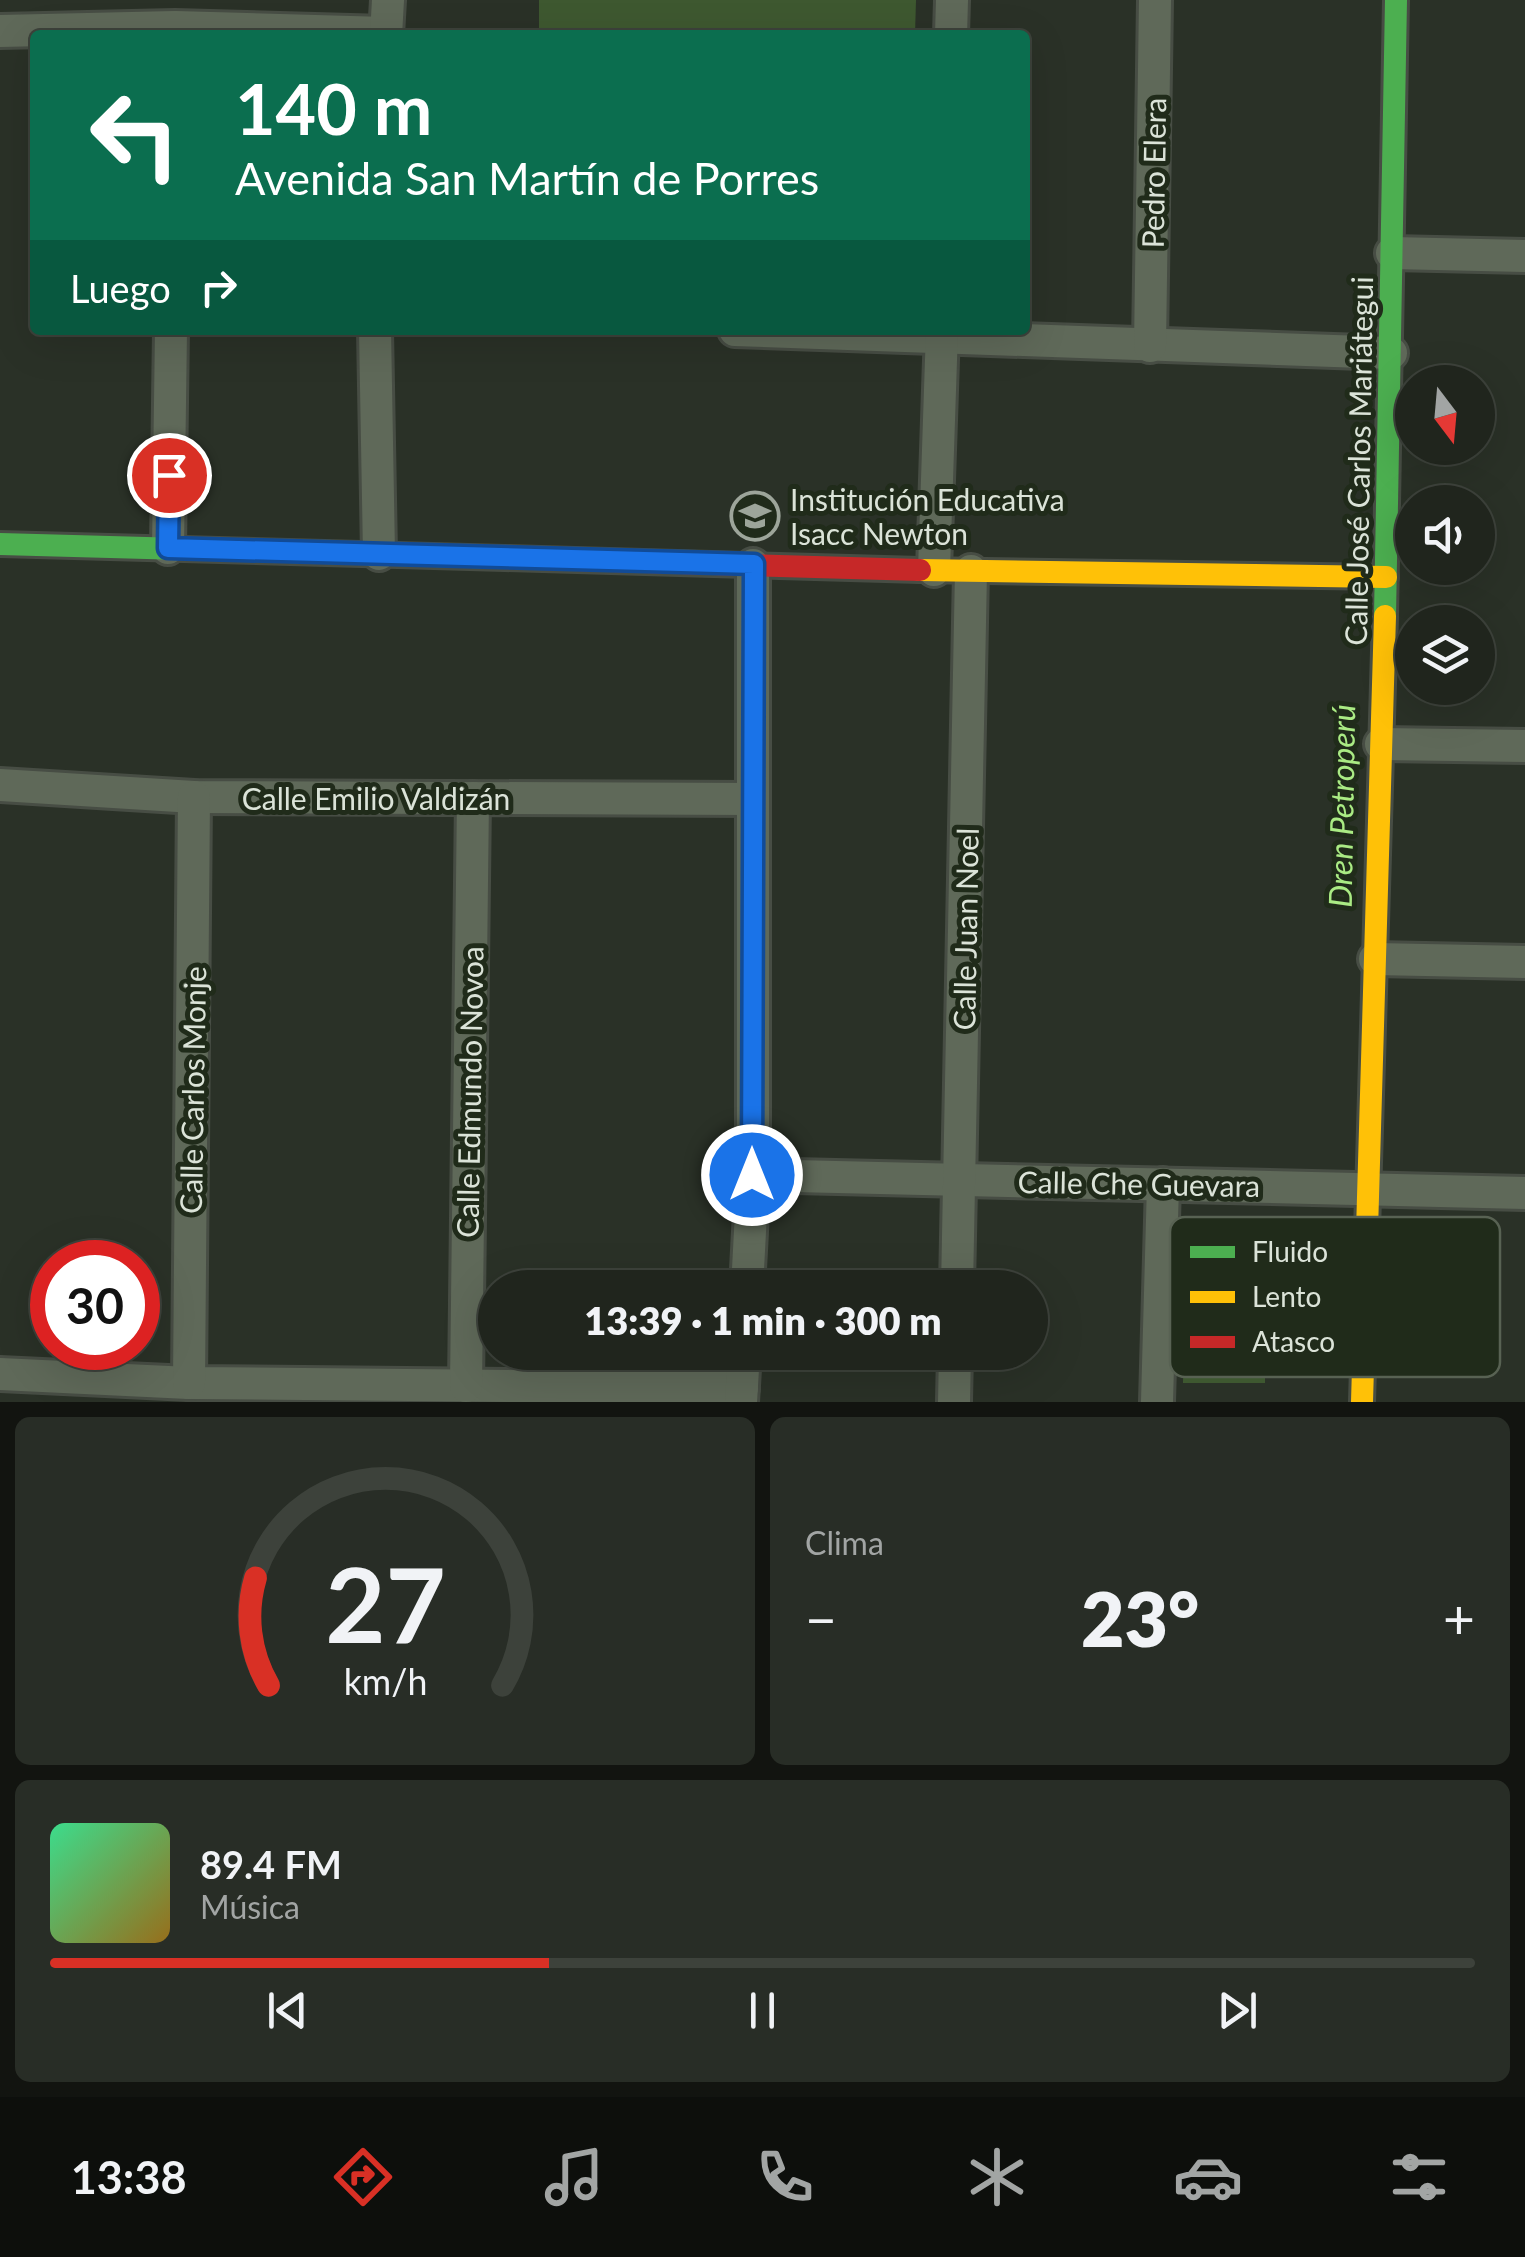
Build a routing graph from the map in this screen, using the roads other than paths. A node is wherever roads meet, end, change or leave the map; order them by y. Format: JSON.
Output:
{"nodes":[{"id":1,"x":952,"y":0,"type":"edge"},
{"id":2,"x":1156,"y":0,"type":"edge"},
{"id":3,"x":1396,"y":0,"type":"edge"},
{"id":4,"x":175,"y":21,"type":"edge"},
{"id":5,"x":387,"y":23,"type":"edge"},
{"id":6,"x":951,"y":30,"type":"edge"},
{"id":7,"x":0,"y":31,"type":"edge"},
{"id":8,"x":1392,"y":253,"type":"junction"},
{"id":9,"x":1525,"y":256,"type":"edge"},
{"id":10,"x":171,"y":335,"type":"edge"},
{"id":11,"x":375,"y":335,"type":"edge"},
{"id":12,"x":942,"y":335,"type":"edge"},
{"id":13,"x":974,"y":335,"type":"edge"},
{"id":14,"x":1150,"y":346,"type":"junction"},
{"id":15,"x":1390,"y":353,"type":"junction"},
{"id":16,"x":0,"y":544,"type":"edge"},
{"id":17,"x":168,"y":548,"type":"junction"},
{"id":18,"x":380,"y":554,"type":"junction"},
{"id":19,"x":754,"y":564,"type":"junction"},
{"id":20,"x":934,"y":570,"type":"junction"},
{"id":21,"x":971,"y":571,"type":"junction"},
{"id":22,"x":1386,"y":577,"type":"junction"},
{"id":23,"x":1381,"y":744,"type":"junction"},
{"id":24,"x":1525,"y":746,"type":"edge"},
{"id":25,"x":0,"y":785,"type":"edge"},
{"id":26,"x":194,"y":797,"type":"junction"},
{"id":27,"x":473,"y":798,"type":"junction"},
{"id":28,"x":753,"y":799,"type":"junction"},
{"id":29,"x":1375,"y":959,"type":"junction"},
{"id":30,"x":1525,"y":962,"type":"edge"},
{"id":31,"x":752,"y":1175,"type":"junction"},
{"id":32,"x":960,"y":1179,"type":"junction"},
{"id":33,"x":1162,"y":1184,"type":"junction"},
{"id":34,"x":1369,"y":1188,"type":"junction"},
{"id":35,"x":1525,"y":1193,"type":"edge"},
{"id":36,"x":1368,"y":1217,"type":"edge"},
{"id":37,"x":748,"y":1270,"type":"edge"},
{"id":38,"x":957,"y":1270,"type":"edge"},
{"id":39,"x":743,"y":1370,"type":"edge"},
{"id":40,"x":955,"y":1370,"type":"edge"},
{"id":41,"x":0,"y":1374,"type":"edge"},
{"id":42,"x":1363,"y":1377,"type":"edge"},
{"id":43,"x":189,"y":1383,"type":"junction"},
{"id":44,"x":466,"y":1386,"type":"junction"},
{"id":45,"x":742,"y":1395,"type":"edge"},
{"id":46,"x":954,"y":1402,"type":"edge"},
{"id":47,"x":1158,"y":1402,"type":"edge"},
{"id":48,"x":1362,"y":1402,"type":"edge"}],
"edges":[{"from":1,"to":6,"type":"street"},
{"from":2,"to":14,"type":"street","name":"Pedro Elera"},
{"from":3,"to":8,"type":"street","name":"Calle José Carlos Mariátegui"},
{"from":4,"to":5,"type":"street"},
{"from":4,"to":7,"type":"street"},
{"from":8,"to":9,"type":"street"},
{"from":8,"to":15,"type":"street","name":"Calle José Carlos Mariátegui"},
{"from":10,"to":17,"type":"street"},
{"from":11,"to":18,"type":"street"},
{"from":12,"to":20,"type":"street"},
{"from":13,"to":14,"type":"street"},
{"from":14,"to":15,"type":"street"},
{"from":15,"to":22,"type":"street","name":"Calle José Carlos Mariátegui"},
{"from":16,"to":17,"type":"street"},
{"from":17,"to":18,"type":"street"},
{"from":18,"to":19,"type":"street"},
{"from":19,"to":20,"type":"street"},
{"from":19,"to":28,"type":"street"},
{"from":20,"to":21,"type":"street"},
{"from":21,"to":22,"type":"street"},
{"from":21,"to":32,"type":"street","name":"Calle Juan Noel"},
{"from":22,"to":23,"type":"street","name":"Calle José Carlos Mariátegui"},
{"from":23,"to":24,"type":"street"},
{"from":23,"to":29,"type":"street","name":"Calle José Carlos Mariátegui"},
{"from":25,"to":26,"type":"street","name":"Calle Emilio Valdizán"},
{"from":26,"to":27,"type":"street","name":"Calle Emilio Valdizán"},
{"from":26,"to":43,"type":"street","name":"Calle Carlos Monje"},
{"from":27,"to":28,"type":"street","name":"Calle Emilio Valdizán"},
{"from":27,"to":44,"type":"street","name":"Calle Edmundo Novoa"},
{"from":28,"to":31,"type":"street"},
{"from":29,"to":30,"type":"street"},
{"from":29,"to":34,"type":"street","name":"Calle José Carlos Mariátegui"},
{"from":31,"to":32,"type":"street","name":"Calle Che Guevara"},
{"from":31,"to":37,"type":"street"},
{"from":32,"to":33,"type":"street","name":"Calle Che Guevara"},
{"from":32,"to":38,"type":"street","name":"Calle Juan Noel"},
{"from":33,"to":34,"type":"street","name":"Calle Che Guevara"},
{"from":33,"to":47,"type":"street"},
{"from":34,"to":35,"type":"street","name":"Calle Che Guevara"},
{"from":34,"to":36,"type":"street","name":"Calle José Carlos Mariátegui"},
{"from":39,"to":45,"type":"street"},
{"from":40,"to":46,"type":"street"},
{"from":41,"to":43,"type":"street"},
{"from":42,"to":48,"type":"street","name":"Calle José Carlos Mariátegui"},
{"from":43,"to":44,"type":"street"},
{"from":44,"to":45,"type":"street"}]}
